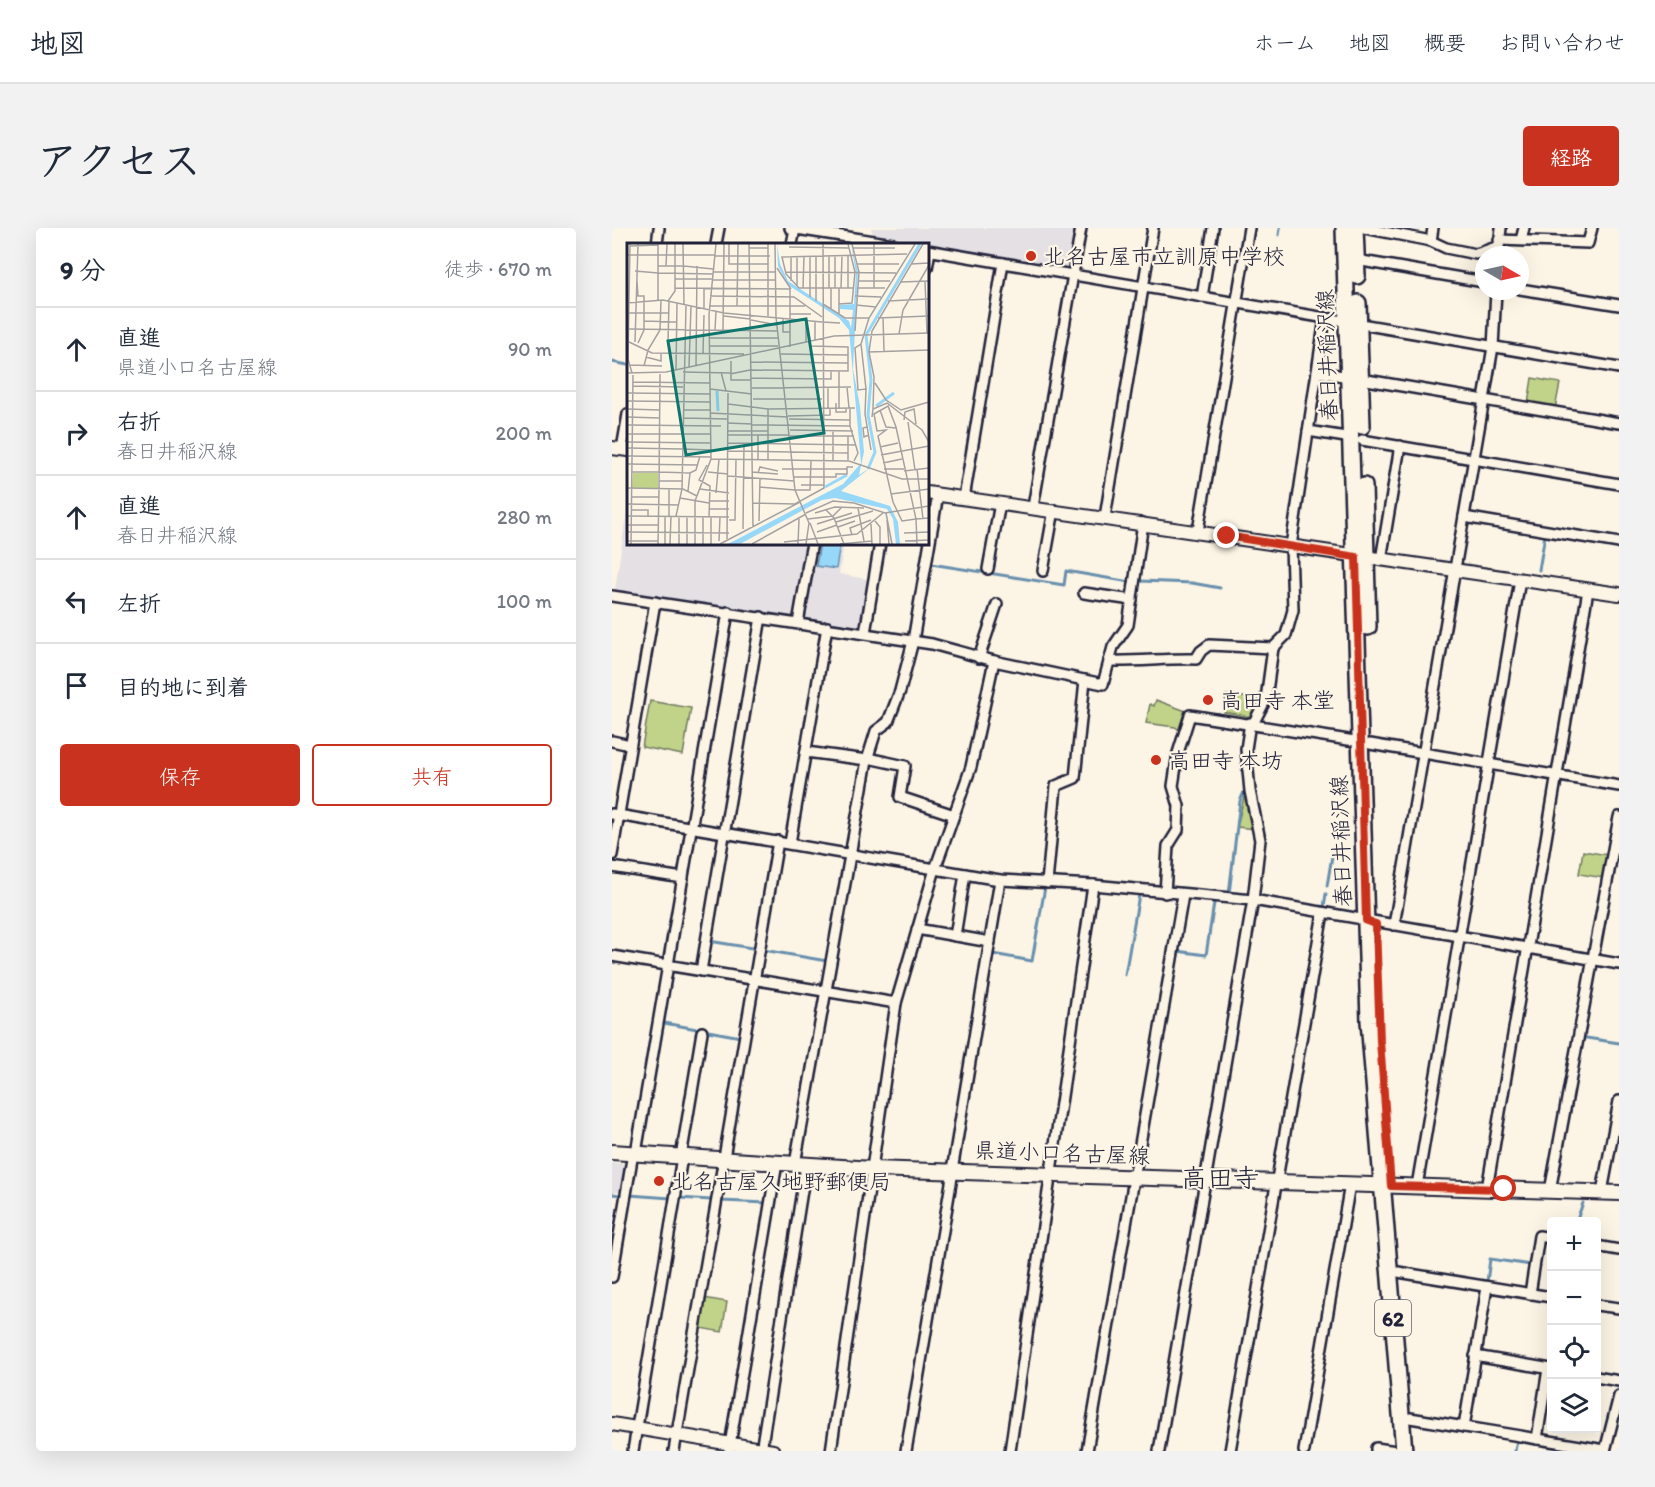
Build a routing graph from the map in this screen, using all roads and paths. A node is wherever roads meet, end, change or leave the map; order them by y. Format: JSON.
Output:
{"nodes":[{"id":1,"x":659,"y":228,"type":"edge"},
{"id":2,"x":719,"y":228,"type":"edge"},
{"id":3,"x":792,"y":228,"type":"edge"},
{"id":4,"x":864,"y":228,"type":"edge"},
{"id":5,"x":1081,"y":228,"type":"edge"},
{"id":6,"x":1153,"y":228,"type":"edge"},
{"id":7,"x":1213,"y":228,"type":"edge"},
{"id":8,"x":1249,"y":228,"type":"edge"},
{"id":9,"x":1344,"y":228,"type":"edge"},
{"id":10,"x":1355,"y":228,"type":"edge"},
{"id":11,"x":1364,"y":228,"type":"edge"},
{"id":12,"x":1433,"y":228,"type":"edge"},
{"id":13,"x":1501,"y":228,"type":"edge"},
{"id":14,"x":1524,"y":228,"type":"edge"},
{"id":15,"x":1592,"y":228,"type":"edge"},
{"id":16,"x":1521,"y":240,"type":"junction"},
{"id":17,"x":1431,"y":241,"type":"junction"},
{"id":18,"x":862,"y":242,"type":"edge"},
{"id":19,"x":657,"y":243,"type":"edge"},
{"id":20,"x":716,"y":243,"type":"edge"},
{"id":21,"x":878,"y":243,"type":"edge"},
{"id":22,"x":1499,"y":246,"type":"edge"},
{"id":23,"x":1502,"y":246,"type":"edge"},
{"id":24,"x":928,"y":250,"type":"edge"},
{"id":25,"x":1475,"y":254,"type":"edge"},
{"id":26,"x":1356,"y":260,"type":"junction"},
{"id":27,"x":1004,"y":263,"type":"junction"},
{"id":28,"x":1072,"y":275,"type":"junction"},
{"id":29,"x":1475,"y":280,"type":"edge"},
{"id":30,"x":1143,"y":288,"type":"junction"},
{"id":31,"x":1529,"y":290,"type":"edge"},
{"id":32,"x":1202,"y":297,"type":"junction"},
{"id":33,"x":1495,"y":300,"type":"edge"},
{"id":34,"x":1236,"y":303,"type":"junction"},
{"id":35,"x":1619,"y":305,"type":"edge"},
{"id":36,"x":1325,"y":318,"type":"junction"},
{"id":37,"x":1354,"y":324,"type":"junction"},
{"id":38,"x":1492,"y":346,"type":"junction"},
{"id":39,"x":1619,"y":368,"type":"edge"},
{"id":40,"x":1317,"y":372,"type":"junction"},
{"id":41,"x":1356,"y":378,"type":"junction"},
{"id":42,"x":1483,"y":399,"type":"junction"},
{"id":43,"x":627,"y":419,"type":"edge"},
{"id":44,"x":1619,"y":423,"type":"edge"},
{"id":45,"x":1308,"y":431,"type":"junction"},
{"id":46,"x":1357,"y":439,"type":"junction"},
{"id":47,"x":1400,"y":446,"type":"junction"},
{"id":48,"x":621,"y":449,"type":"edge"},
{"id":49,"x":1473,"y":459,"type":"junction"},
{"id":50,"x":1619,"y":484,"type":"edge"},
{"id":51,"x":933,"y":493,"type":"edge"},
{"id":52,"x":964,"y":498,"type":"junction"},
{"id":53,"x":1000,"y":503,"type":"junction"},
{"id":54,"x":1033,"y":507,"type":"junction"},
{"id":55,"x":1054,"y":510,"type":"junction"},
{"id":56,"x":1105,"y":517,"type":"junction"},
{"id":57,"x":1464,"y":517,"type":"junction"},
{"id":58,"x":1143,"y":522,"type":"junction"},
{"id":59,"x":928,"y":530,"type":"edge"},
{"id":60,"x":1198,"y":531,"type":"junction"},
{"id":61,"x":1619,"y":543,"type":"edge"},
{"id":62,"x":812,"y":544,"type":"edge"},
{"id":63,"x":880,"y":544,"type":"edge"},
{"id":64,"x":926,"y":544,"type":"edge"},
{"id":65,"x":1291,"y":546,"type":"junction"},
{"id":66,"x":1368,"y":558,"type":"junction"},
{"id":67,"x":988,"y":569,"type":"dead end"},
{"id":68,"x":1455,"y":570,"type":"junction"},
{"id":69,"x":1043,"y":571,"type":"dead end"},
{"id":70,"x":1520,"y":580,"type":"junction"},
{"id":71,"x":1588,"y":590,"type":"junction"},
{"id":72,"x":1084,"y":593,"type":"dead end"},
{"id":73,"x":1619,"y":594,"type":"edge"},
{"id":74,"x":612,"y":596,"type":"edge"},
{"id":75,"x":1132,"y":600,"type":"junction"},
{"id":76,"x":655,"y":602,"type":"junction"},
{"id":77,"x":997,"y":604,"type":"dead end"},
{"id":78,"x":728,"y":612,"type":"junction"},
{"id":79,"x":761,"y":617,"type":"junction"},
{"id":80,"x":798,"y":622,"type":"junction"},
{"id":81,"x":827,"y":627,"type":"junction"},
{"id":82,"x":865,"y":633,"type":"junction"},
{"id":83,"x":913,"y":641,"type":"junction"},
{"id":84,"x":1273,"y":648,"type":"junction"},
{"id":85,"x":979,"y":658,"type":"junction"},
{"id":86,"x":1109,"y":661,"type":"junction"},
{"id":87,"x":994,"y":662,"type":"junction"},
{"id":88,"x":1085,"y":680,"type":"junction"},
{"id":89,"x":1251,"y":724,"type":"junction"},
{"id":90,"x":612,"y":741,"type":"edge"},
{"id":91,"x":1365,"y":743,"type":"junction"},
{"id":92,"x":630,"y":745,"type":"junction"},
{"id":93,"x":806,"y":752,"type":"junction"},
{"id":94,"x":1424,"y":753,"type":"junction"},
{"id":95,"x":867,"y":759,"type":"junction"},
{"id":96,"x":1489,"y":764,"type":"junction"},
{"id":97,"x":1557,"y":775,"type":"junction"},
{"id":98,"x":1619,"y":786,"type":"edge"},
{"id":99,"x":615,"y":815,"type":"edge"},
{"id":100,"x":954,"y":815,"type":"junction"},
{"id":101,"x":1619,"y":816,"type":"edge"},
{"id":102,"x":691,"y":827,"type":"junction"},
{"id":103,"x":724,"y":833,"type":"junction"},
{"id":104,"x":778,"y":841,"type":"junction"},
{"id":105,"x":790,"y":843,"type":"junction"},
{"id":106,"x":1617,"y":845,"type":"edge"},
{"id":107,"x":849,"y":853,"type":"junction"},
{"id":108,"x":612,"y":855,"type":"edge"},
{"id":109,"x":612,"y":867,"type":"edge"},
{"id":110,"x":935,"y":868,"type":"junction"},
{"id":111,"x":965,"y":874,"type":"junction"},
{"id":112,"x":683,"y":878,"type":"junction"},
{"id":113,"x":1000,"y":880,"type":"junction"},
{"id":114,"x":1047,"y":884,"type":"junction"},
{"id":115,"x":1093,"y":885,"type":"junction"},
{"id":116,"x":1165,"y":893,"type":"junction"},
{"id":117,"x":1183,"y":895,"type":"junction"},
{"id":118,"x":1253,"y":900,"type":"junction"},
{"id":119,"x":1323,"y":913,"type":"junction"},
{"id":120,"x":1371,"y":922,"type":"junction"},
{"id":121,"x":1394,"y":925,"type":"junction"},
{"id":122,"x":917,"y":929,"type":"junction"},
{"id":123,"x":955,"y":936,"type":"junction"},
{"id":124,"x":1460,"y":936,"type":"junction"},
{"id":125,"x":990,"y":942,"type":"junction"},
{"id":126,"x":1528,"y":948,"type":"junction"},
{"id":127,"x":612,"y":956,"type":"edge"},
{"id":128,"x":1594,"y":960,"type":"junction"},
{"id":129,"x":1619,"y":964,"type":"edge"},
{"id":130,"x":668,"y":965,"type":"junction"},
{"id":131,"x":701,"y":971,"type":"junction"},
{"id":132,"x":754,"y":980,"type":"junction"},
{"id":133,"x":825,"y":991,"type":"junction"},
{"id":134,"x":896,"y":1003,"type":"junction"},
{"id":135,"x":702,"y":1032,"type":"dead end"},
{"id":136,"x":1619,"y":1101,"type":"edge"},
{"id":137,"x":612,"y":1152,"type":"edge"},
{"id":138,"x":635,"y":1153,"type":"junction"},
{"id":139,"x":682,"y":1157,"type":"junction"},
{"id":140,"x":724,"y":1160,"type":"junction"},
{"id":141,"x":777,"y":1163,"type":"junction"},
{"id":142,"x":800,"y":1165,"type":"junction"},
{"id":143,"x":872,"y":1169,"type":"junction"},
{"id":144,"x":952,"y":1171,"type":"junction"},
{"id":145,"x":1051,"y":1174,"type":"junction"},
{"id":146,"x":1135,"y":1177,"type":"junction"},
{"id":147,"x":1207,"y":1179,"type":"junction"},
{"id":148,"x":1278,"y":1181,"type":"junction"},
{"id":149,"x":1350,"y":1184,"type":"junction"},
{"id":150,"x":1386,"y":1185,"type":"junction"},
{"id":151,"x":1418,"y":1186,"type":"junction"},
{"id":152,"x":1487,"y":1189,"type":"junction"},
{"id":153,"x":1550,"y":1191,"type":"junction"},
{"id":154,"x":1602,"y":1192,"type":"junction"},
{"id":155,"x":1619,"y":1193,"type":"edge"},
{"id":156,"x":1547,"y":1237,"type":"edge"},
{"id":157,"x":1601,"y":1247,"type":"edge"},
{"id":158,"x":1619,"y":1250,"type":"edge"},
{"id":159,"x":1398,"y":1272,"type":"junction"},
{"id":160,"x":612,"y":1277,"type":"edge"},
{"id":161,"x":1487,"y":1287,"type":"junction"},
{"id":162,"x":1530,"y":1294,"type":"junction"},
{"id":163,"x":1547,"y":1296,"type":"edge"},
{"id":164,"x":1601,"y":1306,"type":"edge"},
{"id":165,"x":1619,"y":1308,"type":"edge"},
{"id":166,"x":1475,"y":1356,"type":"junction"},
{"id":167,"x":1547,"y":1368,"type":"edge"},
{"id":168,"x":1601,"y":1378,"type":"edge"},
{"id":169,"x":1548,"y":1379,"type":"edge"},
{"id":170,"x":1619,"y":1381,"type":"edge"},
{"id":171,"x":1619,"y":1396,"type":"edge"},
{"id":172,"x":1410,"y":1418,"type":"junction"},
{"id":173,"x":612,"y":1424,"type":"edge"},
{"id":174,"x":1464,"y":1427,"type":"junction"},
{"id":175,"x":637,"y":1428,"type":"junction"},
{"id":176,"x":676,"y":1435,"type":"junction"},
{"id":177,"x":1537,"y":1439,"type":"junction"},
{"id":178,"x":730,"y":1448,"type":"edge"},
{"id":179,"x":765,"y":1450,"type":"edge"},
{"id":180,"x":1605,"y":1450,"type":"edge"},
{"id":181,"x":633,"y":1451,"type":"edge"},
{"id":182,"x":674,"y":1451,"type":"edge"},
{"id":183,"x":831,"y":1451,"type":"edge"},
{"id":184,"x":906,"y":1451,"type":"edge"},
{"id":185,"x":1010,"y":1451,"type":"edge"},
{"id":186,"x":1087,"y":1451,"type":"edge"},
{"id":187,"x":1159,"y":1451,"type":"edge"},
{"id":188,"x":1230,"y":1451,"type":"edge"},
{"id":189,"x":1304,"y":1451,"type":"edge"},
{"id":190,"x":1376,"y":1451,"type":"edge"},
{"id":191,"x":1396,"y":1451,"type":"edge"},
{"id":192,"x":1404,"y":1451,"type":"edge"},
{"id":193,"x":1413,"y":1451,"type":"edge"}],
"edges":[{"from":1,"to":19,"type":"street"},
{"from":2,"to":20,"type":"street"},
{"from":3,"to":18,"type":"street"},
{"from":4,"to":18,"type":"street"},
{"from":5,"to":28,"type":"street"},
{"from":6,"to":30,"type":"street"},
{"from":7,"to":32,"type":"street"},
{"from":8,"to":34,"type":"street"},
{"from":9,"to":37,"type":"main road","name":"春日井稲沢線","number":"62"},
{"from":10,"to":26,"type":"main road","name":"春日井稲沢線","number":"62"},
{"from":11,"to":17,"type":"street"},
{"from":12,"to":17,"type":"street"},
{"from":13,"to":22,"type":"street"},
{"from":14,"to":16,"type":"street"},
{"from":15,"to":16,"type":"street"},
{"from":16,"to":23,"type":"street"},
{"from":17,"to":25,"type":"street"},
{"from":18,"to":21,"type":"street"},
{"from":24,"to":27,"type":"street"},
{"from":26,"to":29,"type":"street"},
{"from":26,"to":37,"type":"main road","name":"春日井稲沢線","number":"62"},
{"from":27,"to":28,"type":"street"},
{"from":27,"to":52,"type":"street"},
{"from":28,"to":30,"type":"street"},
{"from":28,"to":54,"type":"street"},
{"from":30,"to":32,"type":"street"},
{"from":30,"to":56,"type":"street"},
{"from":31,"to":35,"type":"street"},
{"from":32,"to":34,"type":"street"},
{"from":33,"to":38,"type":"street"},
{"from":34,"to":36,"type":"street"},
{"from":34,"to":60,"type":"street"},
{"from":36,"to":37,"type":"street"},
{"from":36,"to":40,"type":"street"},
{"from":37,"to":38,"type":"street"},
{"from":37,"to":41,"type":"main road","name":"春日井稲沢線","number":"62"},
{"from":38,"to":39,"type":"street"},
{"from":38,"to":42,"type":"street"},
{"from":40,"to":41,"type":"street"},
{"from":40,"to":45,"type":"street"},
{"from":41,"to":42,"type":"street"},
{"from":41,"to":46,"type":"main road","name":"春日井稲沢線","number":"62"},
{"from":42,"to":44,"type":"street"},
{"from":42,"to":49,"type":"street"},
{"from":43,"to":48,"type":"street"},
{"from":45,"to":46,"type":"street"},
{"from":45,"to":65,"type":"street"},
{"from":46,"to":47,"type":"street"},
{"from":46,"to":66,"type":"main road","name":"春日井稲沢線","number":"62"},
{"from":47,"to":49,"type":"street"},
{"from":47,"to":66,"type":"street"},
{"from":49,"to":50,"type":"street"},
{"from":49,"to":57,"type":"street"},
{"from":51,"to":52,"type":"street"},
{"from":51,"to":59,"type":"street"},
{"from":52,"to":53,"type":"street"},
{"from":53,"to":54,"type":"street"},
{"from":53,"to":67,"type":"street"},
{"from":54,"to":55,"type":"street"},
{"from":55,"to":56,"type":"street"},
{"from":55,"to":69,"type":"street"},
{"from":56,"to":58,"type":"street"},
{"from":57,"to":61,"type":"street"},
{"from":57,"to":68,"type":"street"},
{"from":58,"to":60,"type":"street"},
{"from":58,"to":75,"type":"street"},
{"from":60,"to":65,"type":"street"},
{"from":62,"to":80,"type":"street"},
{"from":63,"to":82,"type":"street"},
{"from":64,"to":83,"type":"street"},
{"from":65,"to":66,"type":"street"},
{"from":65,"to":84,"type":"street"},
{"from":66,"to":68,"type":"street"},
{"from":66,"to":91,"type":"main road","name":"春日井稲沢線","number":"62"},
{"from":68,"to":70,"type":"street"},
{"from":68,"to":94,"type":"street"},
{"from":70,"to":71,"type":"street"},
{"from":70,"to":96,"type":"street"},
{"from":71,"to":73,"type":"street"},
{"from":71,"to":97,"type":"street"},
{"from":72,"to":75,"type":"street"},
{"from":74,"to":76,"type":"street"},
{"from":75,"to":86,"type":"street"},
{"from":76,"to":78,"type":"street"},
{"from":76,"to":92,"type":"street"},
{"from":77,"to":85,"type":"street"},
{"from":78,"to":79,"type":"street"},
{"from":78,"to":102,"type":"street"},
{"from":79,"to":80,"type":"street"},
{"from":79,"to":103,"type":"street"},
{"from":80,"to":81,"type":"street"},
{"from":81,"to":82,"type":"street"},
{"from":81,"to":93,"type":"street"},
{"from":82,"to":83,"type":"street"},
{"from":83,"to":85,"type":"street"},
{"from":83,"to":95,"type":"street"},
{"from":84,"to":86,"type":"street"},
{"from":84,"to":89,"type":"street"},
{"from":85,"to":87,"type":"street"},
{"from":86,"to":88,"type":"street"},
{"from":87,"to":88,"type":"street"},
{"from":87,"to":100,"type":"street"},
{"from":88,"to":114,"type":"street"},
{"from":89,"to":91,"type":"street"},
{"from":89,"to":116,"type":"street"},
{"from":89,"to":118,"type":"street"},
{"from":90,"to":92,"type":"street"},
{"from":91,"to":94,"type":"street"},
{"from":91,"to":120,"type":"main road","name":"春日井稲沢線","number":"62"},
{"from":92,"to":99,"type":"street"},
{"from":93,"to":95,"type":"street"},
{"from":93,"to":105,"type":"street"},
{"from":94,"to":96,"type":"street"},
{"from":94,"to":121,"type":"street"},
{"from":95,"to":100,"type":"street"},
{"from":95,"to":107,"type":"street"},
{"from":96,"to":97,"type":"street"},
{"from":96,"to":124,"type":"street"},
{"from":97,"to":98,"type":"street"},
{"from":97,"to":126,"type":"street"},
{"from":99,"to":102,"type":"street"},
{"from":99,"to":108,"type":"street"},
{"from":100,"to":110,"type":"street"},
{"from":101,"to":106,"type":"street"},
{"from":102,"to":103,"type":"street"},
{"from":102,"to":112,"type":"street"},
{"from":103,"to":104,"type":"street"},
{"from":103,"to":131,"type":"street"},
{"from":104,"to":105,"type":"street"},
{"from":104,"to":132,"type":"street"},
{"from":105,"to":107,"type":"street"},
{"from":106,"to":128,"type":"street"},
{"from":107,"to":110,"type":"street"},
{"from":107,"to":133,"type":"street"},
{"from":109,"to":112,"type":"street"},
{"from":110,"to":111,"type":"street"},
{"from":110,"to":122,"type":"street"},
{"from":111,"to":113,"type":"street"},
{"from":111,"to":123,"type":"street"},
{"from":112,"to":130,"type":"street"},
{"from":113,"to":114,"type":"street"},
{"from":113,"to":125,"type":"street"},
{"from":114,"to":115,"type":"street"},
{"from":115,"to":116,"type":"street"},
{"from":115,"to":145,"type":"street"},
{"from":116,"to":117,"type":"street"},
{"from":117,"to":118,"type":"street"},
{"from":117,"to":146,"type":"street"},
{"from":118,"to":119,"type":"street"},
{"from":118,"to":147,"type":"street"},
{"from":119,"to":120,"type":"street"},
{"from":119,"to":148,"type":"street"},
{"from":120,"to":121,"type":"street"},
{"from":120,"to":150,"type":"main road","name":"春日井稲沢線","number":"62"},
{"from":121,"to":124,"type":"street"},
{"from":122,"to":123,"type":"street"},
{"from":122,"to":134,"type":"street"},
{"from":123,"to":125,"type":"street"},
{"from":124,"to":126,"type":"street"},
{"from":124,"to":151,"type":"street"},
{"from":125,"to":144,"type":"street"},
{"from":126,"to":128,"type":"street"},
{"from":126,"to":152,"type":"street"},
{"from":127,"to":130,"type":"street"},
{"from":128,"to":129,"type":"street"},
{"from":128,"to":153,"type":"street"},
{"from":130,"to":131,"type":"street"},
{"from":130,"to":138,"type":"street"},
{"from":131,"to":132,"type":"street"},
{"from":132,"to":133,"type":"street"},
{"from":132,"to":140,"type":"street"},
{"from":133,"to":134,"type":"street"},
{"from":133,"to":142,"type":"street"},
{"from":134,"to":143,"type":"street"},
{"from":135,"to":139,"type":"street"},
{"from":136,"to":154,"type":"street"},
{"from":137,"to":138,"type":"main road","name":"県道小口名古屋線"},
{"from":138,"to":139,"type":"main road","name":"県道小口名古屋線"},
{"from":138,"to":160,"type":"street"},
{"from":139,"to":140,"type":"main road","name":"県道小口名古屋線"},
{"from":139,"to":175,"type":"street"},
{"from":140,"to":141,"type":"main road","name":"県道小口名古屋線"},
{"from":140,"to":176,"type":"street"},
{"from":141,"to":142,"type":"main road","name":"県道小口名古屋線"},
{"from":141,"to":178,"type":"street"},
{"from":142,"to":143,"type":"main road","name":"県道小口名古屋線"},
{"from":142,"to":179,"type":"street"},
{"from":143,"to":144,"type":"main road","name":"県道小口名古屋線"},
{"from":143,"to":183,"type":"street"},
{"from":144,"to":145,"type":"main road","name":"県道小口名古屋線"},
{"from":144,"to":184,"type":"street"},
{"from":145,"to":146,"type":"main road","name":"県道小口名古屋線"},
{"from":145,"to":185,"type":"street"},
{"from":146,"to":147,"type":"main road","name":"県道小口名古屋線"},
{"from":146,"to":186,"type":"street"},
{"from":147,"to":148,"type":"main road","name":"県道小口名古屋線"},
{"from":147,"to":187,"type":"street"},
{"from":148,"to":149,"type":"main road","name":"県道小口名古屋線"},
{"from":148,"to":188,"type":"street"},
{"from":149,"to":150,"type":"main road","name":"県道小口名古屋線"},
{"from":149,"to":189,"type":"street"},
{"from":150,"to":151,"type":"main road","name":"県道小口名古屋線"},
{"from":150,"to":159,"type":"main road","name":"春日井稲沢線","number":"62"},
{"from":150,"to":192,"type":"main road","name":"春日井稲沢線","number":"62"},
{"from":151,"to":152,"type":"main road","name":"県道小口名古屋線"},
{"from":152,"to":153,"type":"main road","name":"県道小口名古屋線"},
{"from":153,"to":154,"type":"main road","name":"県道小口名古屋線"},
{"from":154,"to":155,"type":"main road","name":"県道小口名古屋線"},
{"from":156,"to":162,"type":"street"},
{"from":157,"to":158,"type":"street"},
{"from":159,"to":161,"type":"street"},
{"from":159,"to":172,"type":"main road","name":"春日井稲沢線","number":"62"},
{"from":161,"to":162,"type":"street"},
{"from":161,"to":166,"type":"street"},
{"from":162,"to":163,"type":"street"},
{"from":164,"to":165,"type":"street"},
{"from":166,"to":167,"type":"street"},
{"from":166,"to":174,"type":"street"},
{"from":168,"to":170,"type":"street"},
{"from":169,"to":177,"type":"street"},
{"from":171,"to":180,"type":"street"},
{"from":172,"to":174,"type":"street"},
{"from":172,"to":193,"type":"main road","name":"春日井稲沢線","number":"62"},
{"from":173,"to":175,"type":"street"},
{"from":174,"to":177,"type":"street"},
{"from":175,"to":176,"type":"street"},
{"from":175,"to":181,"type":"street"},
{"from":176,"to":178,"type":"street"},
{"from":176,"to":182,"type":"street"},
{"from":177,"to":180,"type":"street"},
{"from":178,"to":179,"type":"street"},
{"from":190,"to":191,"type":"street"}]}
